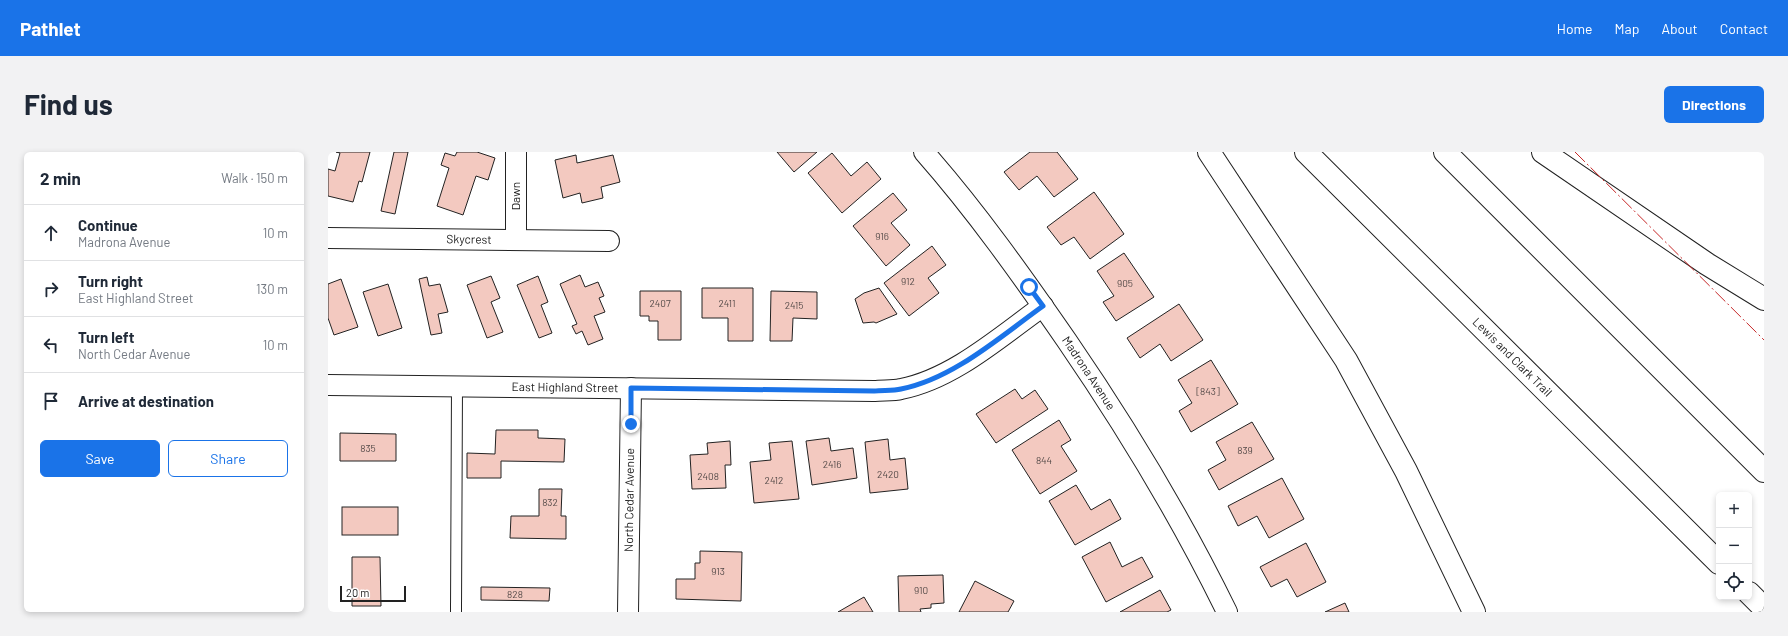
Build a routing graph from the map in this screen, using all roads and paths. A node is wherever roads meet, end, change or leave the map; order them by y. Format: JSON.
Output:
{"nodes":[{"id":1,"x":516,"y":152,"type":"edge"},
{"id":2,"x":924,"y":152,"type":"edge"},
{"id":3,"x":1209,"y":152,"type":"edge"},
{"id":4,"x":1306,"y":152,"type":"edge"},
{"id":5,"x":1445,"y":152,"type":"edge"},
{"id":6,"x":1544,"y":152,"type":"edge"},
{"id":7,"x":328,"y":238,"type":"edge"},
{"id":8,"x":516,"y":240,"type":"junction"},
{"id":9,"x":609,"y":241,"type":"dead end"},
{"id":10,"x":1764,"y":299,"type":"edge"},
{"id":11,"x":1043,"y":306,"type":"junction"},
{"id":12,"x":328,"y":385,"type":"edge"},
{"id":13,"x":457,"y":386,"type":"junction"},
{"id":14,"x":631,"y":388,"type":"junction"},
{"id":15,"x":1764,"y":470,"type":"edge"},
{"id":16,"x":1716,"y":560,"type":"edge"},
{"id":17,"x":1752,"y":596,"type":"edge"},
{"id":18,"x":1764,"y":608,"type":"edge"},
{"id":19,"x":456,"y":612,"type":"edge"},
{"id":20,"x":628,"y":612,"type":"edge"},
{"id":21,"x":1227,"y":612,"type":"edge"},
{"id":22,"x":1474,"y":612,"type":"edge"}],
"edges":[{"from":1,"to":8,"type":"street","name":"Dawn"},
{"from":2,"to":11,"type":"street","name":"Madrona Avenue"},
{"from":3,"to":22,"type":"highway"},
{"from":4,"to":16,"type":"highway","name":"Lewis and Clark Trail"},
{"from":5,"to":15,"type":"highway"},
{"from":6,"to":10,"type":"highway"},
{"from":7,"to":8,"type":"street","name":"Skycrest"},
{"from":8,"to":9,"type":"street","name":"Skycrest"},
{"from":11,"to":14,"type":"street","name":"East Highland Street"},
{"from":11,"to":21,"type":"street","name":"Madrona Avenue"},
{"from":12,"to":13,"type":"street","name":"East Highland Street"},
{"from":13,"to":14,"type":"street","name":"East Highland Street"},
{"from":13,"to":19,"type":"lane"},
{"from":14,"to":20,"type":"street","name":"North Cedar Avenue"},
{"from":17,"to":18,"type":"highway"}]}
